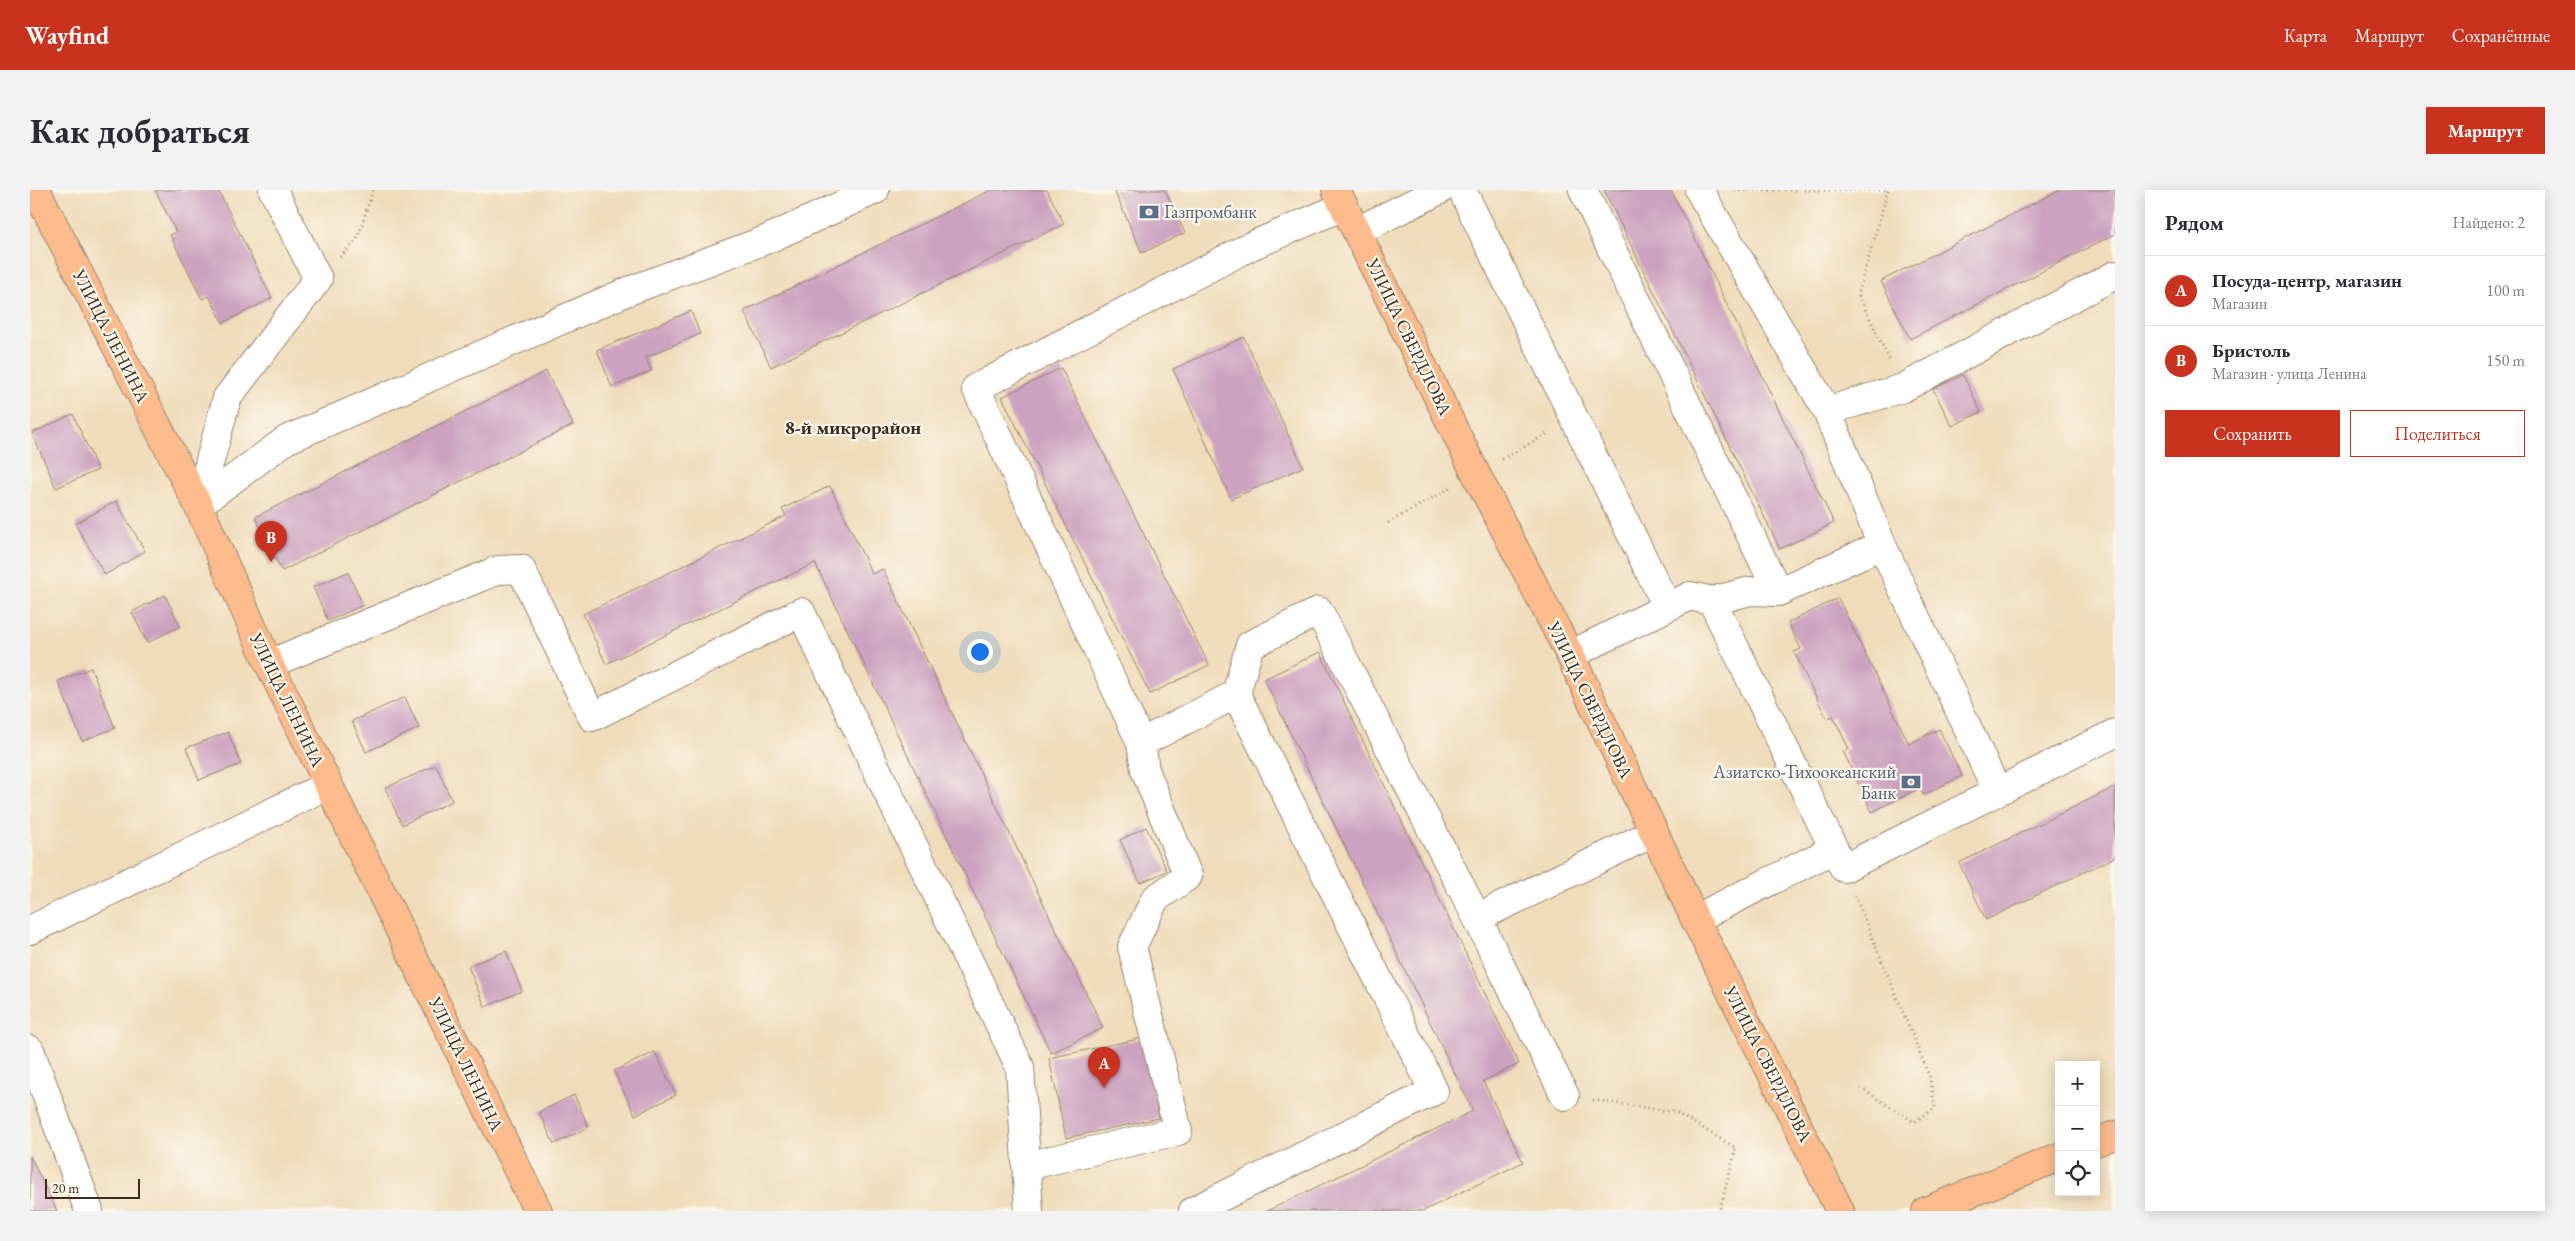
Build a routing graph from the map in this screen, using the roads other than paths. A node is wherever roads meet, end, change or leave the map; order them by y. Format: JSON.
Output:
{"nodes":[{"id":1,"x":36,"y":190,"type":"edge"},
{"id":2,"x":274,"y":190,"type":"edge"},
{"id":3,"x":875,"y":190,"type":"edge"},
{"id":4,"x":1440,"y":190,"type":"edge"},
{"id":5,"x":1462,"y":190,"type":"edge"},
{"id":6,"x":1583,"y":190,"type":"edge"},
{"id":7,"x":1699,"y":190,"type":"edge"},
{"id":8,"x":1340,"y":198,"type":"edge"},
{"id":9,"x":1357,"y":231,"type":"junction"},
{"id":10,"x":2115,"y":275,"type":"edge"},
{"id":11,"x":1827,"y":411,"type":"junction"},
{"id":12,"x":198,"y":505,"type":"junction"},
{"id":13,"x":1882,"y":545,"type":"junction"},
{"id":14,"x":1778,"y":592,"type":"junction"},
{"id":15,"x":1712,"y":601,"type":"junction"},
{"id":16,"x":1667,"y":606,"type":"junction"},
{"id":17,"x":1570,"y":655,"type":"junction"},
{"id":18,"x":269,"y":664,"type":"junction"},
{"id":19,"x":1236,"y":694,"type":"junction"},
{"id":20,"x":2115,"y":733,"type":"edge"},
{"id":21,"x":1141,"y":743,"type":"junction"},
{"id":22,"x":328,"y":785,"type":"junction"},
{"id":23,"x":1997,"y":791,"type":"junction"},
{"id":24,"x":1654,"y":833,"type":"junction"},
{"id":25,"x":1839,"y":858,"type":"junction"},
{"id":26,"x":1477,"y":918,"type":"junction"},
{"id":27,"x":1695,"y":920,"type":"junction"},
{"id":28,"x":30,"y":930,"type":"edge"},
{"id":29,"x":30,"y":1050,"type":"edge"},
{"id":30,"x":1565,"y":1096,"type":"road end"},
{"id":31,"x":2115,"y":1135,"type":"edge"},
{"id":32,"x":2100,"y":1141,"type":"edge"},
{"id":33,"x":2055,"y":1159,"type":"edge"},
{"id":34,"x":1026,"y":1166,"type":"junction"},
{"id":35,"x":89,"y":1211,"type":"edge"},
{"id":36,"x":538,"y":1211,"type":"edge"},
{"id":37,"x":1029,"y":1211,"type":"edge"},
{"id":38,"x":1193,"y":1211,"type":"edge"},
{"id":39,"x":1840,"y":1211,"type":"edge"},
{"id":40,"x":1926,"y":1211,"type":"edge"}],
"edges":[{"from":1,"to":12,"type":"main road","name":"УЛИЦА ЛЕНИНА"},
{"from":2,"to":12,"type":"lane"},
{"from":3,"to":12,"type":"lane"},
{"from":4,"to":9,"type":"lane"},
{"from":5,"to":16,"type":"lane"},
{"from":6,"to":14,"type":"lane"},
{"from":7,"to":11,"type":"lane"},
{"from":8,"to":9,"type":"main road","name":"УЛИЦА СВЕРДЛОВА"},
{"from":8,"to":21,"type":"lane"},
{"from":9,"to":17,"type":"main road","name":"УЛИЦА СВЕРДЛОВА"},
{"from":10,"to":11,"type":"lane"},
{"from":11,"to":13,"type":"lane"},
{"from":12,"to":18,"type":"main road","name":"УЛИЦА ЛЕНИНА"},
{"from":13,"to":14,"type":"lane"},
{"from":13,"to":23,"type":"lane"},
{"from":14,"to":15,"type":"lane"},
{"from":15,"to":16,"type":"lane"},
{"from":15,"to":25,"type":"lane"},
{"from":16,"to":17,"type":"lane"},
{"from":17,"to":24,"type":"main road","name":"УЛИЦА СВЕРДЛОВА"},
{"from":18,"to":22,"type":"main road","name":"УЛИЦА ЛЕНИНА"},
{"from":18,"to":34,"type":"lane"},
{"from":19,"to":21,"type":"lane"},
{"from":19,"to":26,"type":"lane"},
{"from":19,"to":38,"type":"lane"},
{"from":20,"to":23,"type":"lane"},
{"from":21,"to":34,"type":"lane"},
{"from":22,"to":28,"type":"lane"},
{"from":22,"to":36,"type":"main road","name":"УЛИЦА ЛЕНИНА"},
{"from":23,"to":25,"type":"lane"},
{"from":24,"to":26,"type":"lane"},
{"from":24,"to":27,"type":"main road","name":"УЛИЦА СВЕРДЛОВА"},
{"from":25,"to":27,"type":"lane"},
{"from":26,"to":30,"type":"lane"},
{"from":27,"to":39,"type":"main road","name":"УЛИЦА СВЕРДЛОВА"},
{"from":29,"to":35,"type":"lane"},
{"from":31,"to":32,"type":"main road"},
{"from":33,"to":40,"type":"main road"},
{"from":34,"to":37,"type":"lane"}]}
